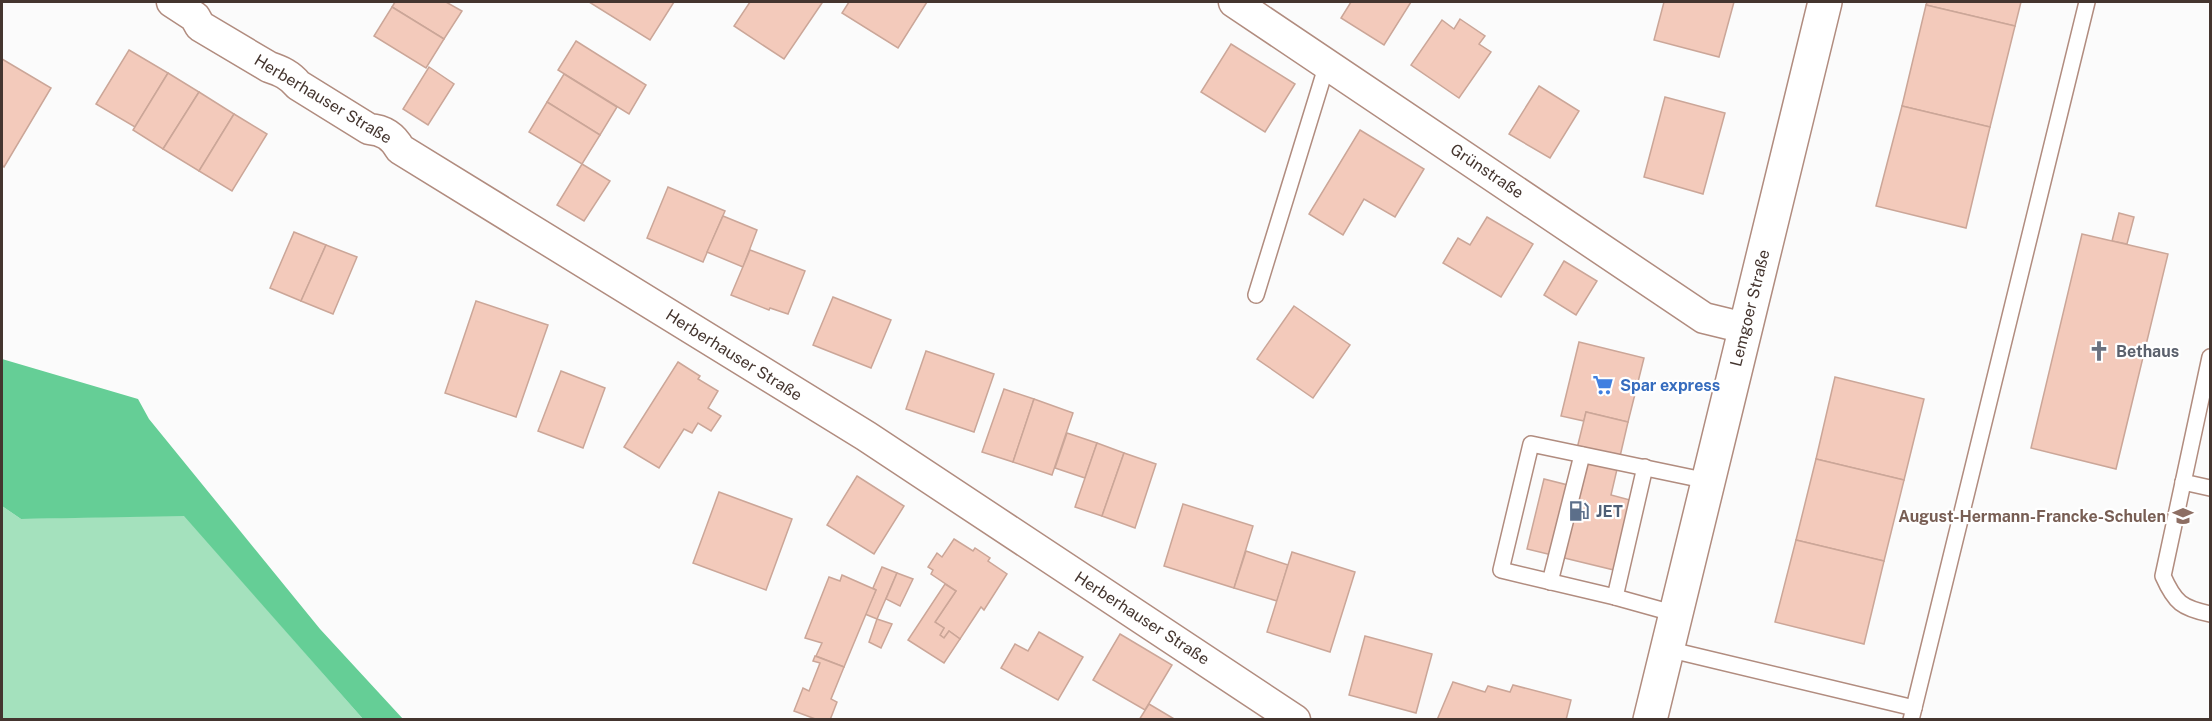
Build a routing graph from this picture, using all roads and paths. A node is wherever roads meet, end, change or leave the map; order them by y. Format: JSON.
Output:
{"nodes":[{"id":1,"x":172,"y":2,"type":"edge"},
{"id":2,"x":1234,"y":2,"type":"edge"},
{"id":3,"x":1825,"y":2,"type":"edge"},
{"id":4,"x":2087,"y":2,"type":"edge"},
{"id":5,"x":1327,"y":64,"type":"junction"},
{"id":6,"x":1256,"y":294,"type":"dead end"},
{"id":7,"x":1745,"y":328,"type":"junction"},
{"id":8,"x":2211,"y":357,"type":"edge"},
{"id":9,"x":1582,"y":455,"type":"junction"},
{"id":10,"x":1645,"y":467,"type":"junction"},
{"id":11,"x":1708,"y":481,"type":"junction"},
{"id":12,"x":2183,"y":482,"type":"junction"},
{"id":13,"x":2211,"y":488,"type":"edge"},
{"id":14,"x":1550,"y":582,"type":"junction"},
{"id":15,"x":1615,"y":597,"type":"junction"},
{"id":16,"x":1676,"y":614,"type":"junction"},
{"id":17,"x":2211,"y":614,"type":"edge"},
{"id":18,"x":1667,"y":649,"type":"junction"},
{"id":19,"x":1913,"y":714,"type":"edge"},
{"id":20,"x":1295,"y":720,"type":"edge"},
{"id":21,"x":1650,"y":720,"type":"edge"}],
"edges":[{"from":1,"to":20,"type":"street","name":"Herberhauser Straße"},
{"from":2,"to":5,"type":"street","name":"Grünstraße"},
{"from":3,"to":7,"type":"main road","name":"Lemgoer Straße"},
{"from":4,"to":19,"type":"lane"},
{"from":5,"to":6,"type":"lane"},
{"from":5,"to":7,"type":"street","name":"Grünstraße"},
{"from":7,"to":11,"type":"main road","name":"Lemgoer Straße"},
{"from":8,"to":12,"type":"lane"},
{"from":9,"to":10,"type":"lane"},
{"from":9,"to":14,"type":"lane"},
{"from":9,"to":14,"type":"lane"},
{"from":10,"to":11,"type":"lane"},
{"from":10,"to":15,"type":"lane"},
{"from":11,"to":16,"type":"main road","name":"Lemgoer Straße"},
{"from":12,"to":13,"type":"lane"},
{"from":12,"to":17,"type":"lane"},
{"from":14,"to":15,"type":"lane"},
{"from":15,"to":16,"type":"lane"},
{"from":16,"to":18,"type":"main road","name":"Lemgoer Straße"},
{"from":18,"to":19,"type":"lane"},
{"from":18,"to":21,"type":"main road","name":"Lemgoer Straße"}]}
